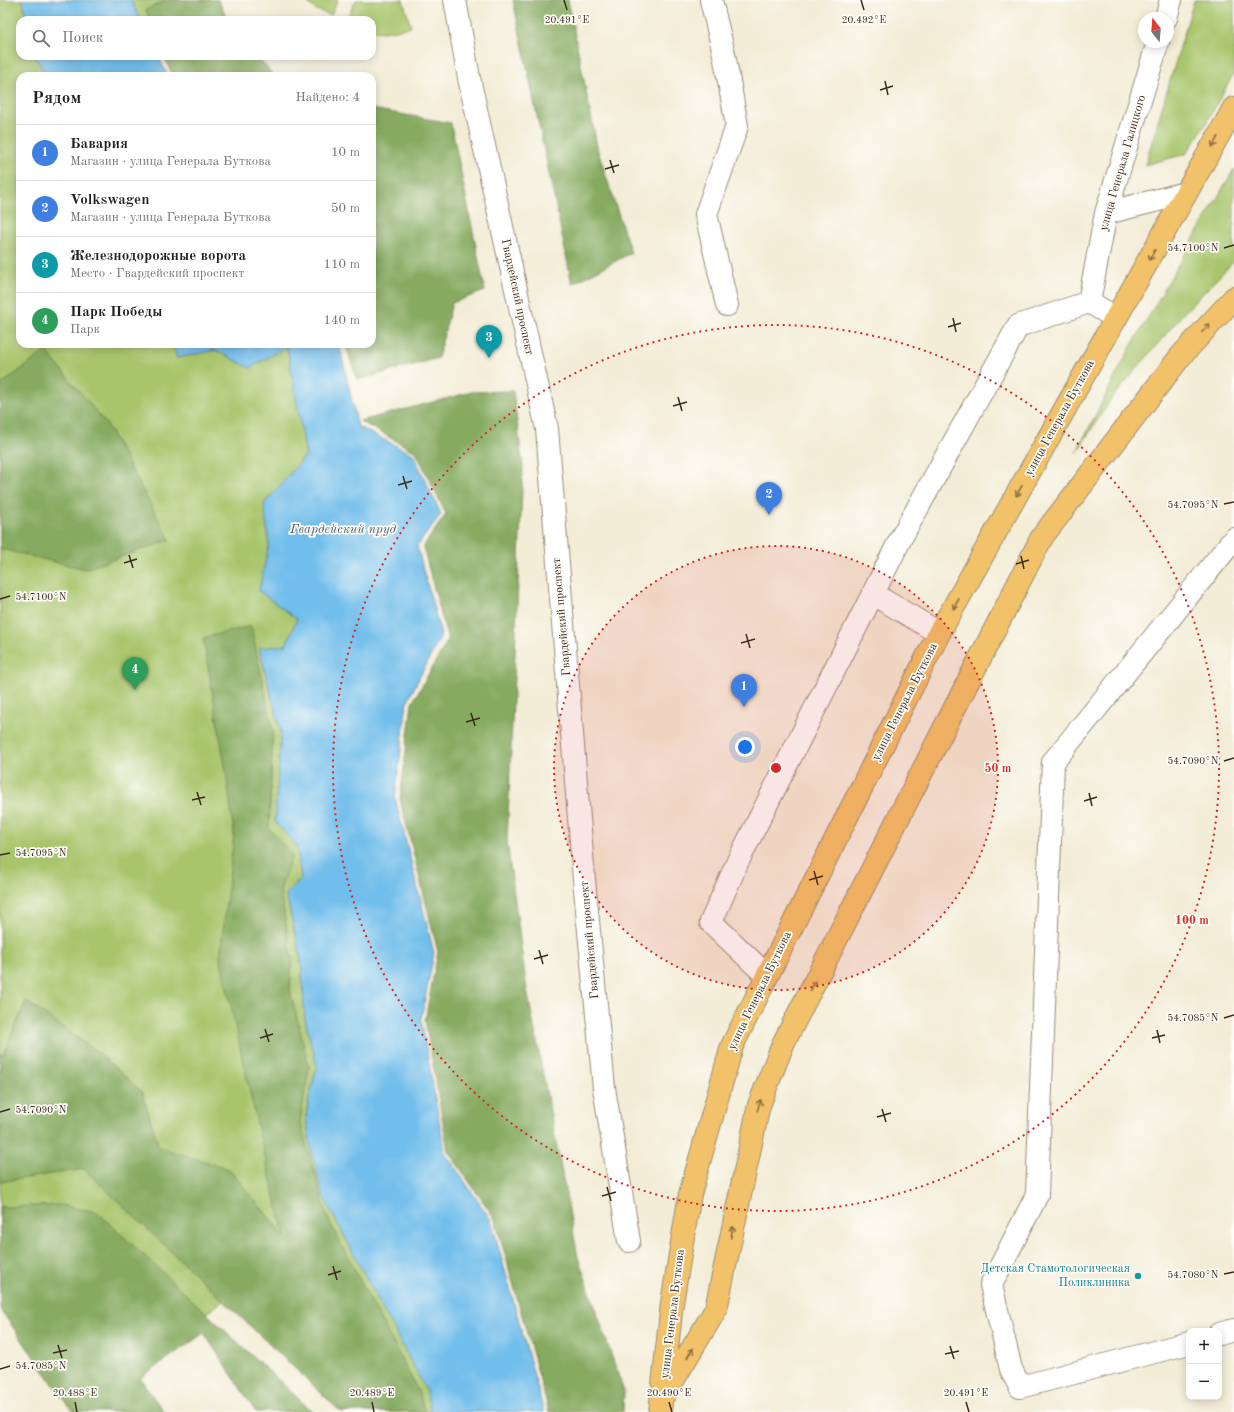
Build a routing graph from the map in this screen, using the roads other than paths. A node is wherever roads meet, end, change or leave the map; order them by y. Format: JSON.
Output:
{"nodes":[{"id":1,"x":455,"y":0,"type":"edge"},
{"id":2,"x":711,"y":0,"type":"edge"},
{"id":3,"x":1171,"y":0,"type":"edge"},
{"id":4,"x":1168,"y":12,"type":"edge"},
{"id":5,"x":1156,"y":48,"type":"edge"},
{"id":6,"x":1234,"y":108,"type":"edge"},
{"id":7,"x":1186,"y":194,"type":"junction"},
{"id":8,"x":1106,"y":213,"type":"junction"},
{"id":9,"x":1234,"y":298,"type":"edge"},
{"id":10,"x":1089,"y":302,"type":"junction"},
{"id":11,"x":727,"y":305,"type":"dead end"},
{"id":12,"x":1116,"y":318,"type":"junction"},
{"id":13,"x":1234,"y":538,"type":"edge"},
{"id":14,"x":873,"y":594,"type":"junction"},
{"id":15,"x":939,"y":633,"type":"junction"},
{"id":16,"x":767,"y":976,"type":"junction"},
{"id":17,"x":629,"y":1241,"type":"dead end"},
{"id":18,"x":1234,"y":1330,"type":"edge"},
{"id":19,"x":1222,"y":1333,"type":"edge"},
{"id":20,"x":1186,"y":1344,"type":"edge"},
{"id":21,"x":662,"y":1405,"type":"edge"}],
"edges":[{"from":1,"to":17,"type":"street","name":"Гвардейский проспект"},
{"from":2,"to":11,"type":"street"},
{"from":3,"to":4,"type":"street"},
{"from":5,"to":8,"type":"street","name":"улица Генерала Галицкого"},
{"from":6,"to":7,"type":"main road","name":"улица Генерала Буткова","one_way":true},
{"from":7,"to":8,"type":"street"},
{"from":7,"to":12,"type":"main road","name":"улица Генерала Буткова","one_way":true},
{"from":8,"to":10,"type":"street","name":"улица Генерала Галицкого"},
{"from":21,"to":9,"type":"main road","name":"улица Генерала Буткова","one_way":true},
{"from":10,"to":12,"type":"street"},
{"from":10,"to":14,"type":"street"},
{"from":12,"to":15,"type":"main road","name":"улица Генерала Буткова","one_way":true},
{"from":13,"to":20,"type":"street"},
{"from":14,"to":15,"type":"street"},
{"from":14,"to":16,"type":"street"},
{"from":15,"to":16,"type":"main road","name":"улица Генерала Буткова"},
{"from":16,"to":21,"type":"main road","name":"улица Генерала Буткова"},
{"from":18,"to":19,"type":"street"}]}
